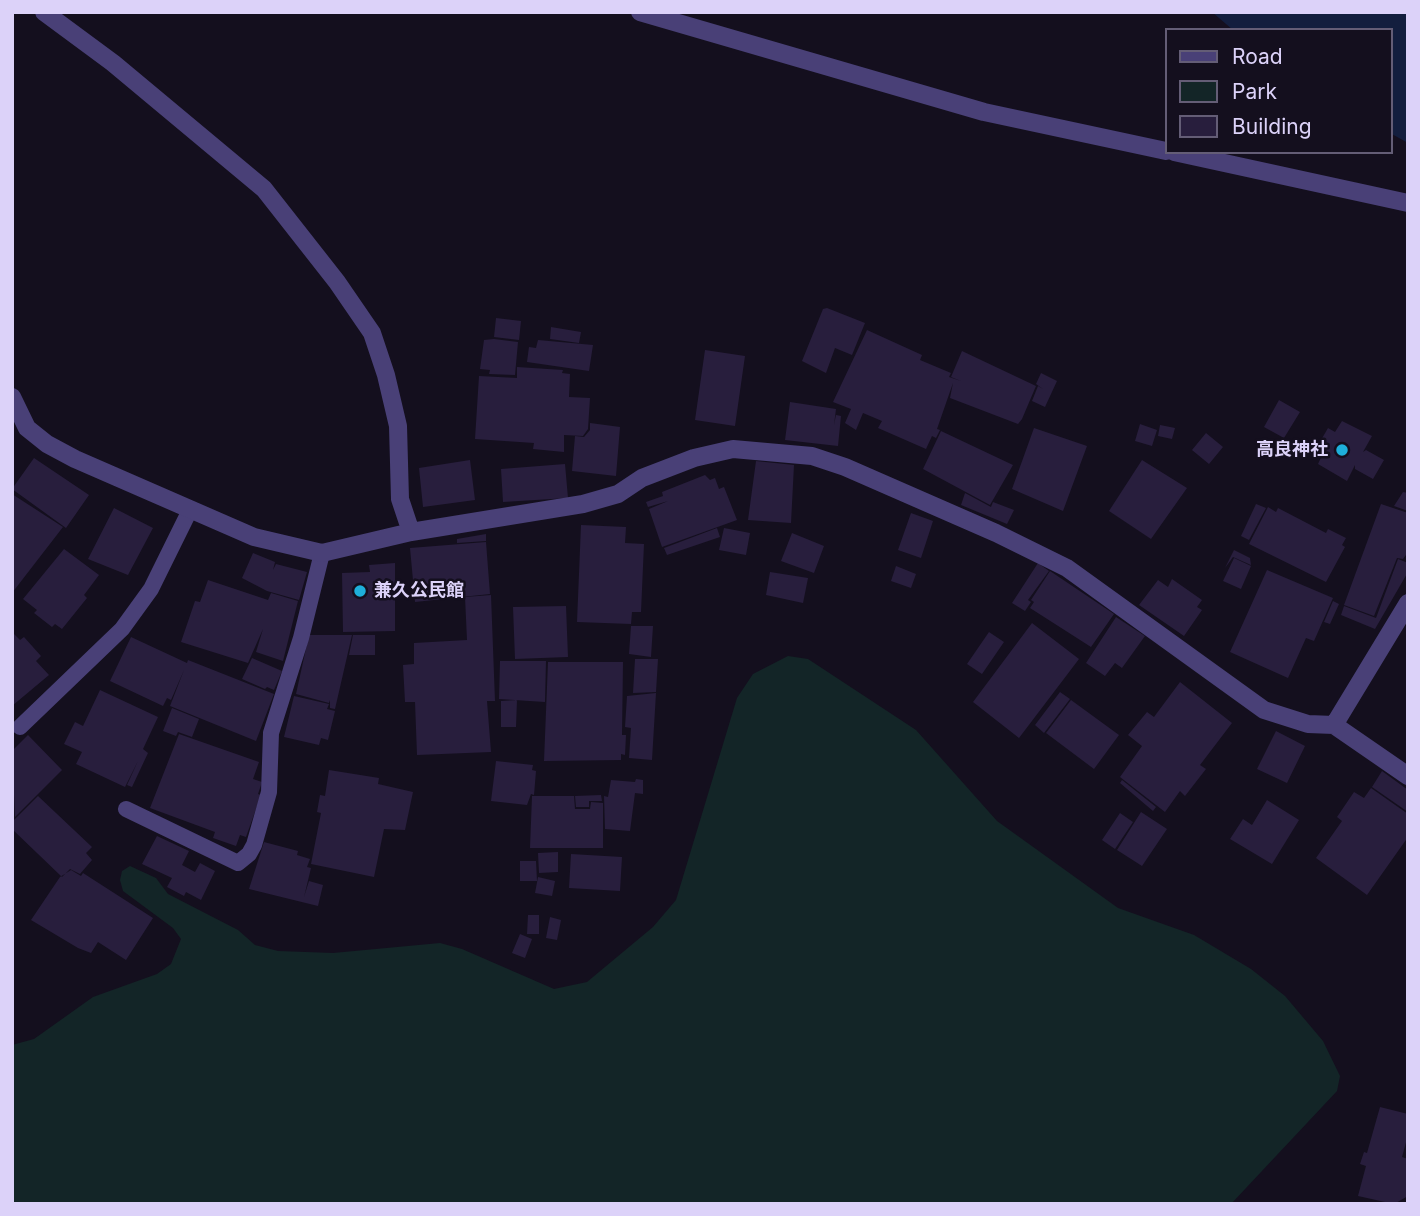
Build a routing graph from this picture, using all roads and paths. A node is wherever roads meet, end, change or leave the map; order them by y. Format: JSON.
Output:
{"nodes":[{"id":1,"x":44,"y":12,"type":"edge"},
{"id":2,"x":640,"y":12,"type":"edge"},
{"id":3,"x":1164,"y":151,"type":"edge"},
{"id":4,"x":1183,"y":154,"type":"edge"},
{"id":5,"x":1408,"y":203,"type":"edge"},
{"id":6,"x":12,"y":397,"type":"edge"},
{"id":7,"x":190,"y":510,"type":"junction"},
{"id":8,"x":411,"y":532,"type":"junction"},
{"id":9,"x":322,"y":553,"type":"junction"},
{"id":10,"x":1408,"y":603,"type":"edge"},
{"id":11,"x":1334,"y":725,"type":"junction"},
{"id":12,"x":20,"y":727,"type":"dead end"},
{"id":13,"x":1408,"y":776,"type":"edge"},
{"id":14,"x":125,"y":809,"type":"dead end"}],
"edges":[{"from":1,"to":8,"type":"street"},
{"from":2,"to":3,"type":"street"},
{"from":4,"to":5,"type":"street"},
{"from":6,"to":7,"type":"street"},
{"from":7,"to":9,"type":"street"},
{"from":7,"to":12,"type":"lane"},
{"from":8,"to":9,"type":"street"},
{"from":8,"to":11,"type":"street"},
{"from":9,"to":14,"type":"lane"},
{"from":10,"to":11,"type":"street"},
{"from":11,"to":13,"type":"street"}]}
